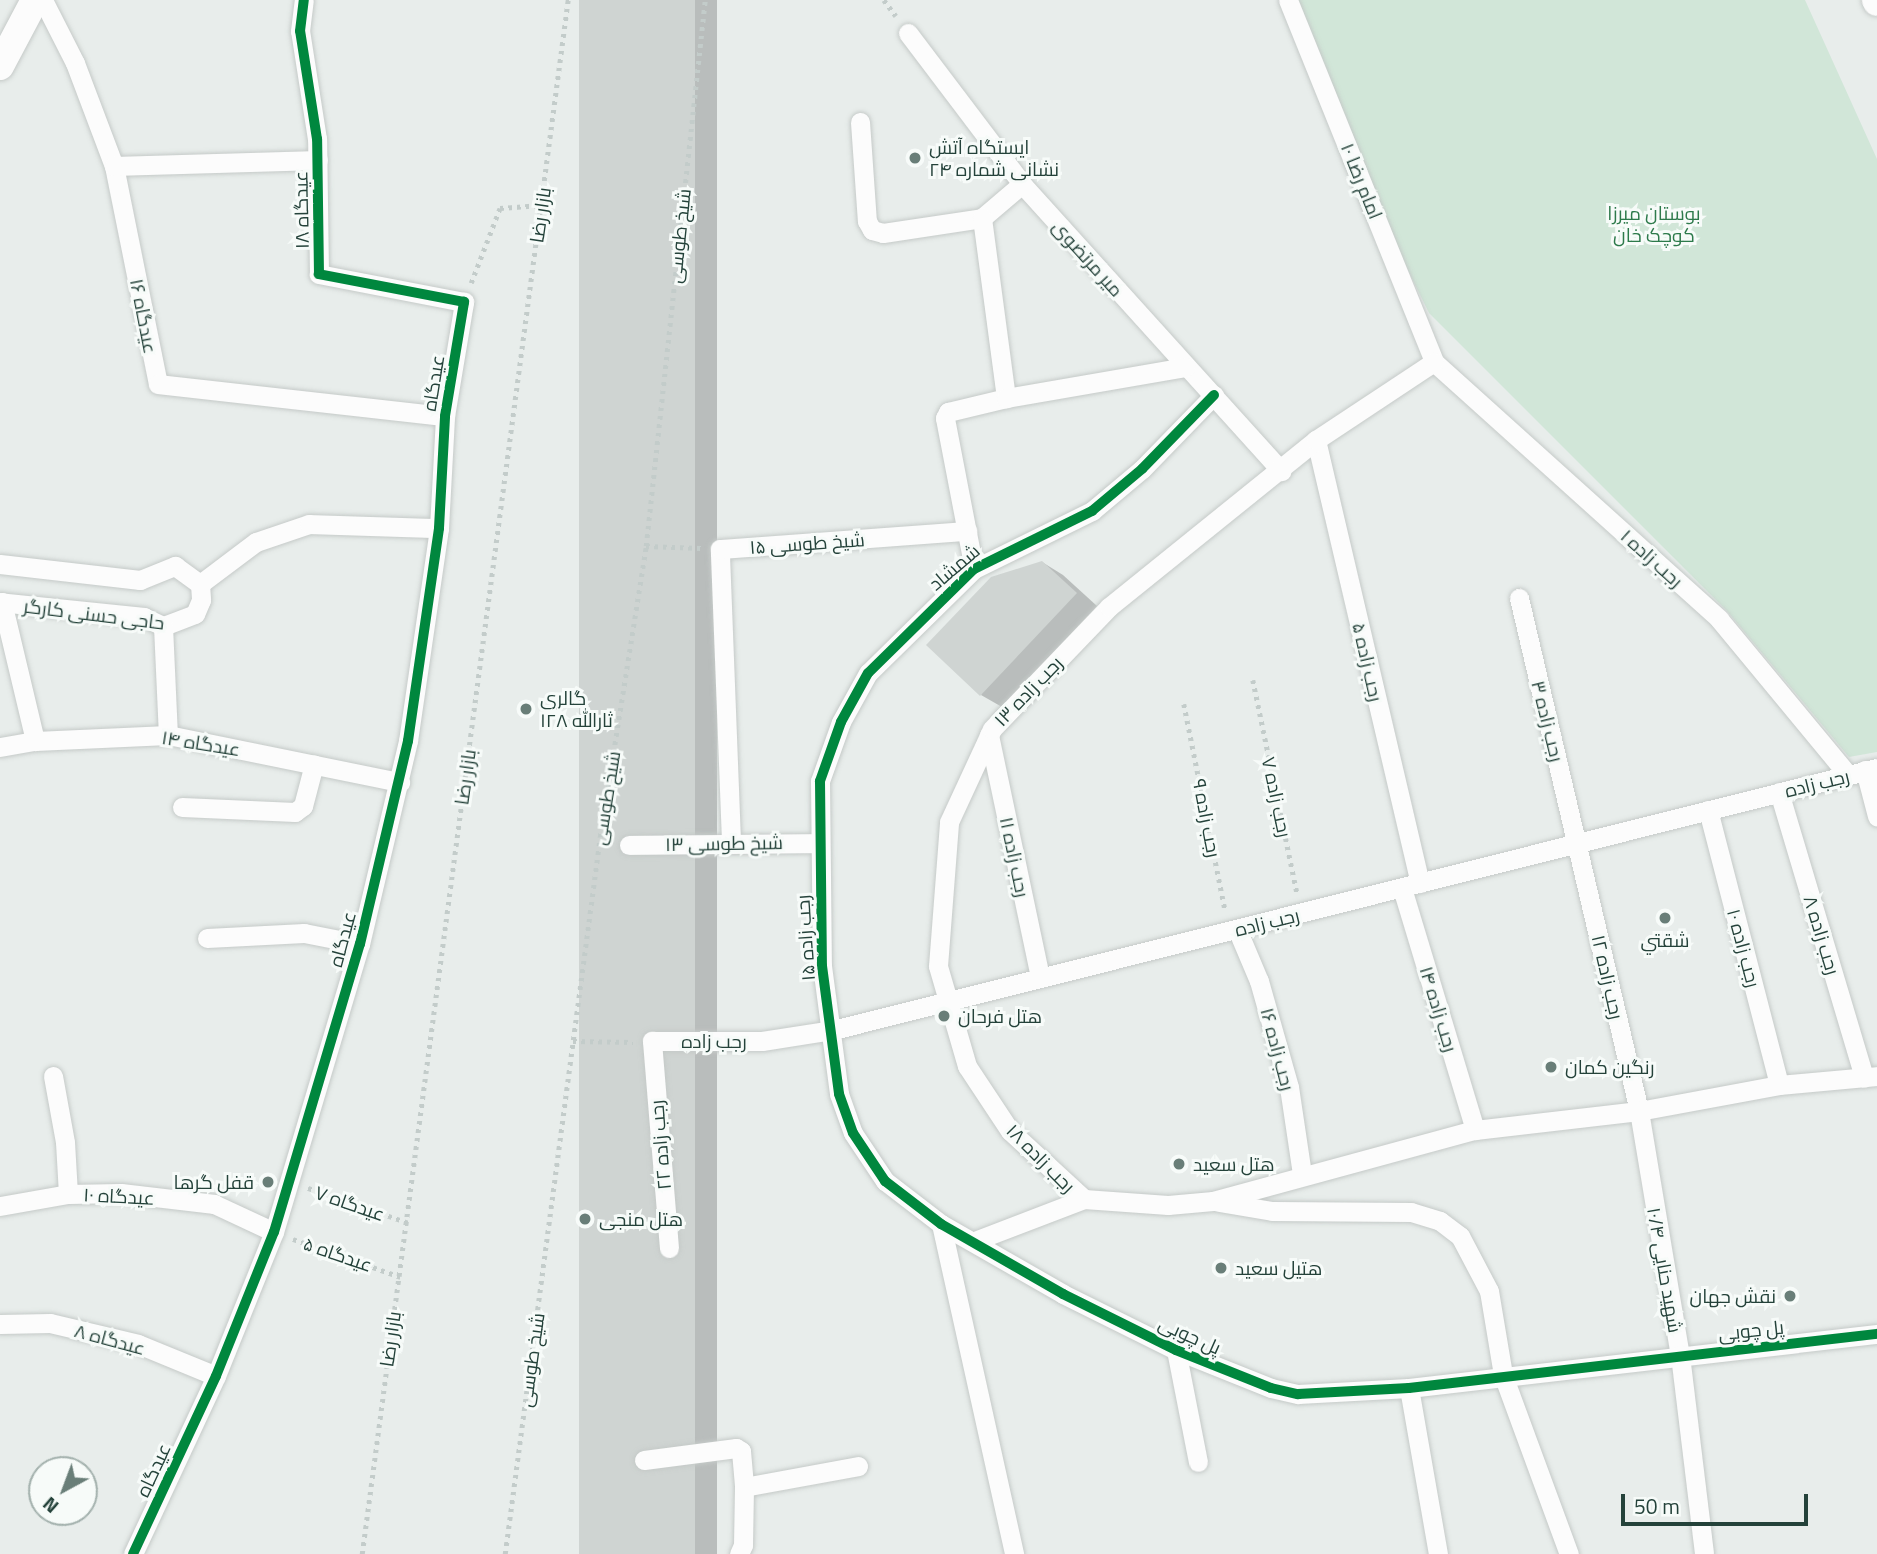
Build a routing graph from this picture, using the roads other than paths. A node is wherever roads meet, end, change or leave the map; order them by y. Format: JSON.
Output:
{"nodes":[{"id":1,"x":35,"y":0,"type":"edge"},
{"id":2,"x":43,"y":0,"type":"edge"},
{"id":3,"x":304,"y":0,"type":"edge"},
{"id":4,"x":1289,"y":0,"type":"edge"},
{"id":5,"x":908,"y":33,"type":"dead end"},
{"id":6,"x":0,"y":66,"type":"edge"},
{"id":7,"x":860,"y":122,"type":"dead end"},
{"id":8,"x":318,"y":160,"type":"junction"},
{"id":9,"x":114,"y":166,"type":"junction"},
{"id":10,"x":1022,"y":184,"type":"junction"},
{"id":11,"x":982,"y":218,"type":"junction"},
{"id":12,"x":464,"y":302,"type":"joint"},
{"id":13,"x":1434,"y":362,"type":"junction"},
{"id":14,"x":1185,"y":367,"type":"junction"},
{"id":15,"x":1214,"y":395,"type":"junction"},
{"id":16,"x":1006,"y":398,"type":"junction"},
{"id":17,"x":445,"y":416,"type":"junction"},
{"id":18,"x":1316,"y":440,"type":"junction"},
{"id":19,"x":1281,"y":471,"type":"junction"},
{"id":20,"x":439,"y":528,"type":"junction"},
{"id":21,"x":967,"y":531,"type":"junction"},
{"id":22,"x":0,"y":564,"type":"edge"},
{"id":23,"x":974,"y":569,"type":"junction"},
{"id":24,"x":200,"y":584,"type":"junction"},
{"id":25,"x":1518,"y":598,"type":"dead end"},
{"id":26,"x":1,"y":602,"type":"edge"},
{"id":27,"x":163,"y":626,"type":"junction"},
{"id":28,"x":167,"y":735,"type":"junction"},
{"id":29,"x":989,"y":735,"type":"junction"},
{"id":30,"x":35,"y":741,"type":"junction"},
{"id":31,"x":0,"y":747,"type":"edge"},
{"id":32,"x":314,"y":764,"type":"junction"},
{"id":33,"x":1863,"y":771,"type":"edge"},
{"id":34,"x":400,"y":782,"type":"junction"},
{"id":35,"x":1779,"y":792,"type":"junction"},
{"id":36,"x":182,"y":807,"type":"dead end"},
{"id":37,"x":1708,"y":810,"type":"junction"},
{"id":38,"x":1877,"y":816,"type":"edge"},
{"id":39,"x":731,"y":841,"type":"junction"},
{"id":40,"x":820,"y":843,"type":"junction"},
{"id":41,"x":1578,"y":843,"type":"junction"},
{"id":42,"x":629,"y":845,"type":"dead end"},
{"id":43,"x":1411,"y":886,"type":"junction"},
{"id":44,"x":1233,"y":930,"type":"junction"},
{"id":45,"x":207,"y":938,"type":"dead end"},
{"id":46,"x":360,"y":944,"type":"junction"},
{"id":47,"x":1041,"y":978,"type":"junction"},
{"id":48,"x":945,"y":1002,"type":"junction"},
{"id":49,"x":833,"y":1030,"type":"junction"},
{"id":50,"x":652,"y":1041,"type":"joint"},
{"id":51,"x":53,"y":1076,"type":"dead end"},
{"id":52,"x":1871,"y":1077,"type":"edge"},
{"id":53,"x":1779,"y":1085,"type":"junction"},
{"id":54,"x":1639,"y":1111,"type":"junction"},
{"id":55,"x":1475,"y":1130,"type":"junction"},
{"id":56,"x":1302,"y":1174,"type":"junction"},
{"id":57,"x":68,"y":1194,"type":"junction"},
{"id":58,"x":1084,"y":1199,"type":"junction"},
{"id":59,"x":1213,"y":1201,"type":"junction"},
{"id":60,"x":0,"y":1206,"type":"edge"},
{"id":61,"x":942,"y":1224,"type":"junction"},
{"id":62,"x":274,"y":1232,"type":"junction"},
{"id":63,"x":976,"y":1240,"type":"junction"},
{"id":64,"x":669,"y":1248,"type":"dead end"},
{"id":65,"x":0,"y":1324,"type":"edge"},
{"id":66,"x":1877,"y":1334,"type":"edge"},
{"id":67,"x":1176,"y":1350,"type":"junction"},
{"id":68,"x":1679,"y":1355,"type":"junction"},
{"id":69,"x":1503,"y":1375,"type":"junction"},
{"id":70,"x":216,"y":1376,"type":"junction"},
{"id":71,"x":1409,"y":1388,"type":"junction"},
{"id":72,"x":644,"y":1460,"type":"dead end"},
{"id":73,"x":1198,"y":1462,"type":"dead end"},
{"id":74,"x":858,"y":1466,"type":"dead end"},
{"id":75,"x":744,"y":1487,"type":"junction"},
{"id":76,"x":133,"y":1554,"type":"edge"},
{"id":77,"x":739,"y":1554,"type":"edge"},
{"id":78,"x":1014,"y":1554,"type":"edge"},
{"id":79,"x":1438,"y":1554,"type":"edge"},
{"id":80,"x":1569,"y":1554,"type":"edge"},
{"id":81,"x":1704,"y":1554,"type":"edge"}],
"edges":[{"from":1,"to":6,"type":"street"},
{"from":2,"to":9,"type":"street","name":"عیدگاه ۱۶"},
{"from":3,"to":8,"type":"street","name":"عیدگاه ۱۸"},
{"from":4,"to":13,"type":"street","name":"امام رضا ۱۰"},
{"from":5,"to":10,"type":"street","name":"میر مرتضوی"},
{"from":7,"to":11,"type":"street"},
{"from":8,"to":9,"type":"street"},
{"from":8,"to":12,"type":"street","name":"عیدگاه ۱۸"},
{"from":9,"to":17,"type":"street","name":"عیدگاه ۱۶"},
{"from":10,"to":11,"type":"street"},
{"from":10,"to":14,"type":"street","name":"میر مرتضوی"},
{"from":11,"to":16,"type":"street"},
{"from":12,"to":17,"type":"street","name":"عیدگاه"},
{"from":13,"to":18,"type":"street","name":"رجب زاده ۱۳"},
{"from":13,"to":33,"type":"street","name":"رجب زاده ۱"},
{"from":14,"to":15,"type":"street","name":"میر مرتضوی"},
{"from":14,"to":16,"type":"street"},
{"from":15,"to":19,"type":"street","name":"میر مرتضوی"},
{"from":15,"to":23,"type":"street","name":"شمشاد"},
{"from":16,"to":21,"type":"street"},
{"from":17,"to":20,"type":"street","name":"عیدگاه"},
{"from":18,"to":19,"type":"street","name":"رجب زاده ۱۳"},
{"from":18,"to":43,"type":"street","name":"رجب زاده ۵"},
{"from":19,"to":29,"type":"street","name":"رجب زاده ۱۳"},
{"from":20,"to":24,"type":"street"},
{"from":20,"to":34,"type":"street","name":"عیدگاه"},
{"from":21,"to":23,"type":"street"},
{"from":21,"to":39,"type":"street","name":"۱۵ شیخ طوسی"},
{"from":22,"to":24,"type":"street","name":"حاجی حسنی کارگر"},
{"from":23,"to":40,"type":"street","name":"شمشاد"},
{"from":24,"to":27,"type":"street","name":"حاجی حسنی کارگر"},
{"from":25,"to":41,"type":"street","name":"رجب زاده ۳"},
{"from":26,"to":27,"type":"street","name":"حاجی حسنی کارگر"},
{"from":26,"to":30,"type":"street"},
{"from":27,"to":28,"type":"street"},
{"from":28,"to":30,"type":"street","name":"عیدگاه ۱۴"},
{"from":28,"to":32,"type":"street","name":"عیدگاه ۱۴"},
{"from":29,"to":47,"type":"street","name":"رجب زاده ۱۱"},
{"from":29,"to":48,"type":"street","name":"رجب زاده ۱۳"},
{"from":30,"to":31,"type":"street","name":"عیدگاه ۱۴"},
{"from":32,"to":34,"type":"street","name":"عیدگاه ۱۴"},
{"from":32,"to":36,"type":"street"},
{"from":33,"to":35,"type":"street","name":"رجب زاده"},
{"from":33,"to":38,"type":"street"},
{"from":34,"to":46,"type":"street","name":"عیدگاه"},
{"from":35,"to":37,"type":"street","name":"رجب زاده"},
{"from":35,"to":52,"type":"street","name":"رجب زاده ۸"},
{"from":37,"to":41,"type":"street","name":"رجب زاده"},
{"from":37,"to":53,"type":"street","name":"رجب زاده ۱۰"},
{"from":39,"to":40,"type":"street","name":"شیخ طوسی ۱۳"},
{"from":39,"to":42,"type":"street","name":"شیخ طوسی ۱۳"},
{"from":40,"to":49,"type":"street","name":"رجب زاده ۱۵"},
{"from":41,"to":43,"type":"street","name":"رجب زاده"},
{"from":41,"to":54,"type":"street","name":"رجب زاده ۱۲"},
{"from":43,"to":44,"type":"street","name":"رجب زاده"},
{"from":43,"to":55,"type":"street","name":"رجب زاده ۱۴"},
{"from":44,"to":47,"type":"street","name":"رجب زاده"},
{"from":44,"to":56,"type":"street","name":"رجب زاده ۱۶"},
{"from":45,"to":46,"type":"street"},
{"from":46,"to":62,"type":"street","name":"عیدگاه"},
{"from":47,"to":48,"type":"street","name":"رجب زاده"},
{"from":48,"to":49,"type":"street","name":"رجب زاده"},
{"from":48,"to":58,"type":"street","name":"رجب زاده ۱۸"},
{"from":49,"to":50,"type":"street","name":"رجب زاده"},
{"from":49,"to":61,"type":"street","name":"رجب زاده ۱۵"},
{"from":50,"to":64,"type":"street","name":"رجب زاده ۲۲"},
{"from":51,"to":57,"type":"street"},
{"from":52,"to":53,"type":"street"},
{"from":53,"to":54,"type":"street"},
{"from":54,"to":55,"type":"street"},
{"from":54,"to":68,"type":"street","name":"شهید حنایی ۱۰/۴"},
{"from":55,"to":56,"type":"street"},
{"from":56,"to":59,"type":"street"},
{"from":57,"to":60,"type":"street","name":"عیدگاه ۱۰"},
{"from":57,"to":62,"type":"street","name":"عیدگاه ۱۰"},
{"from":58,"to":59,"type":"street"},
{"from":58,"to":63,"type":"street"},
{"from":59,"to":69,"type":"street"},
{"from":61,"to":63,"type":"street","name":"پل چوبی"},
{"from":61,"to":78,"type":"street"},
{"from":62,"to":70,"type":"street","name":"عیدگاه"},
{"from":63,"to":67,"type":"street","name":"پل چوبی"},
{"from":65,"to":70,"type":"street","name":"عیدگاه ۸"},
{"from":66,"to":68,"type":"street","name":"پل چوبی"},
{"from":67,"to":71,"type":"street","name":"پل چوبی"},
{"from":67,"to":73,"type":"street"},
{"from":68,"to":69,"type":"street","name":"پل چوبی"},
{"from":68,"to":81,"type":"street","name":"شهید حنایی ۱۰/۴"},
{"from":69,"to":71,"type":"street","name":"پل چوبی"},
{"from":69,"to":80,"type":"street"},
{"from":70,"to":76,"type":"street","name":"عیدگاه"},
{"from":71,"to":79,"type":"street"},
{"from":72,"to":75,"type":"street"},
{"from":74,"to":75,"type":"street"},
{"from":75,"to":77,"type":"street"}]}
